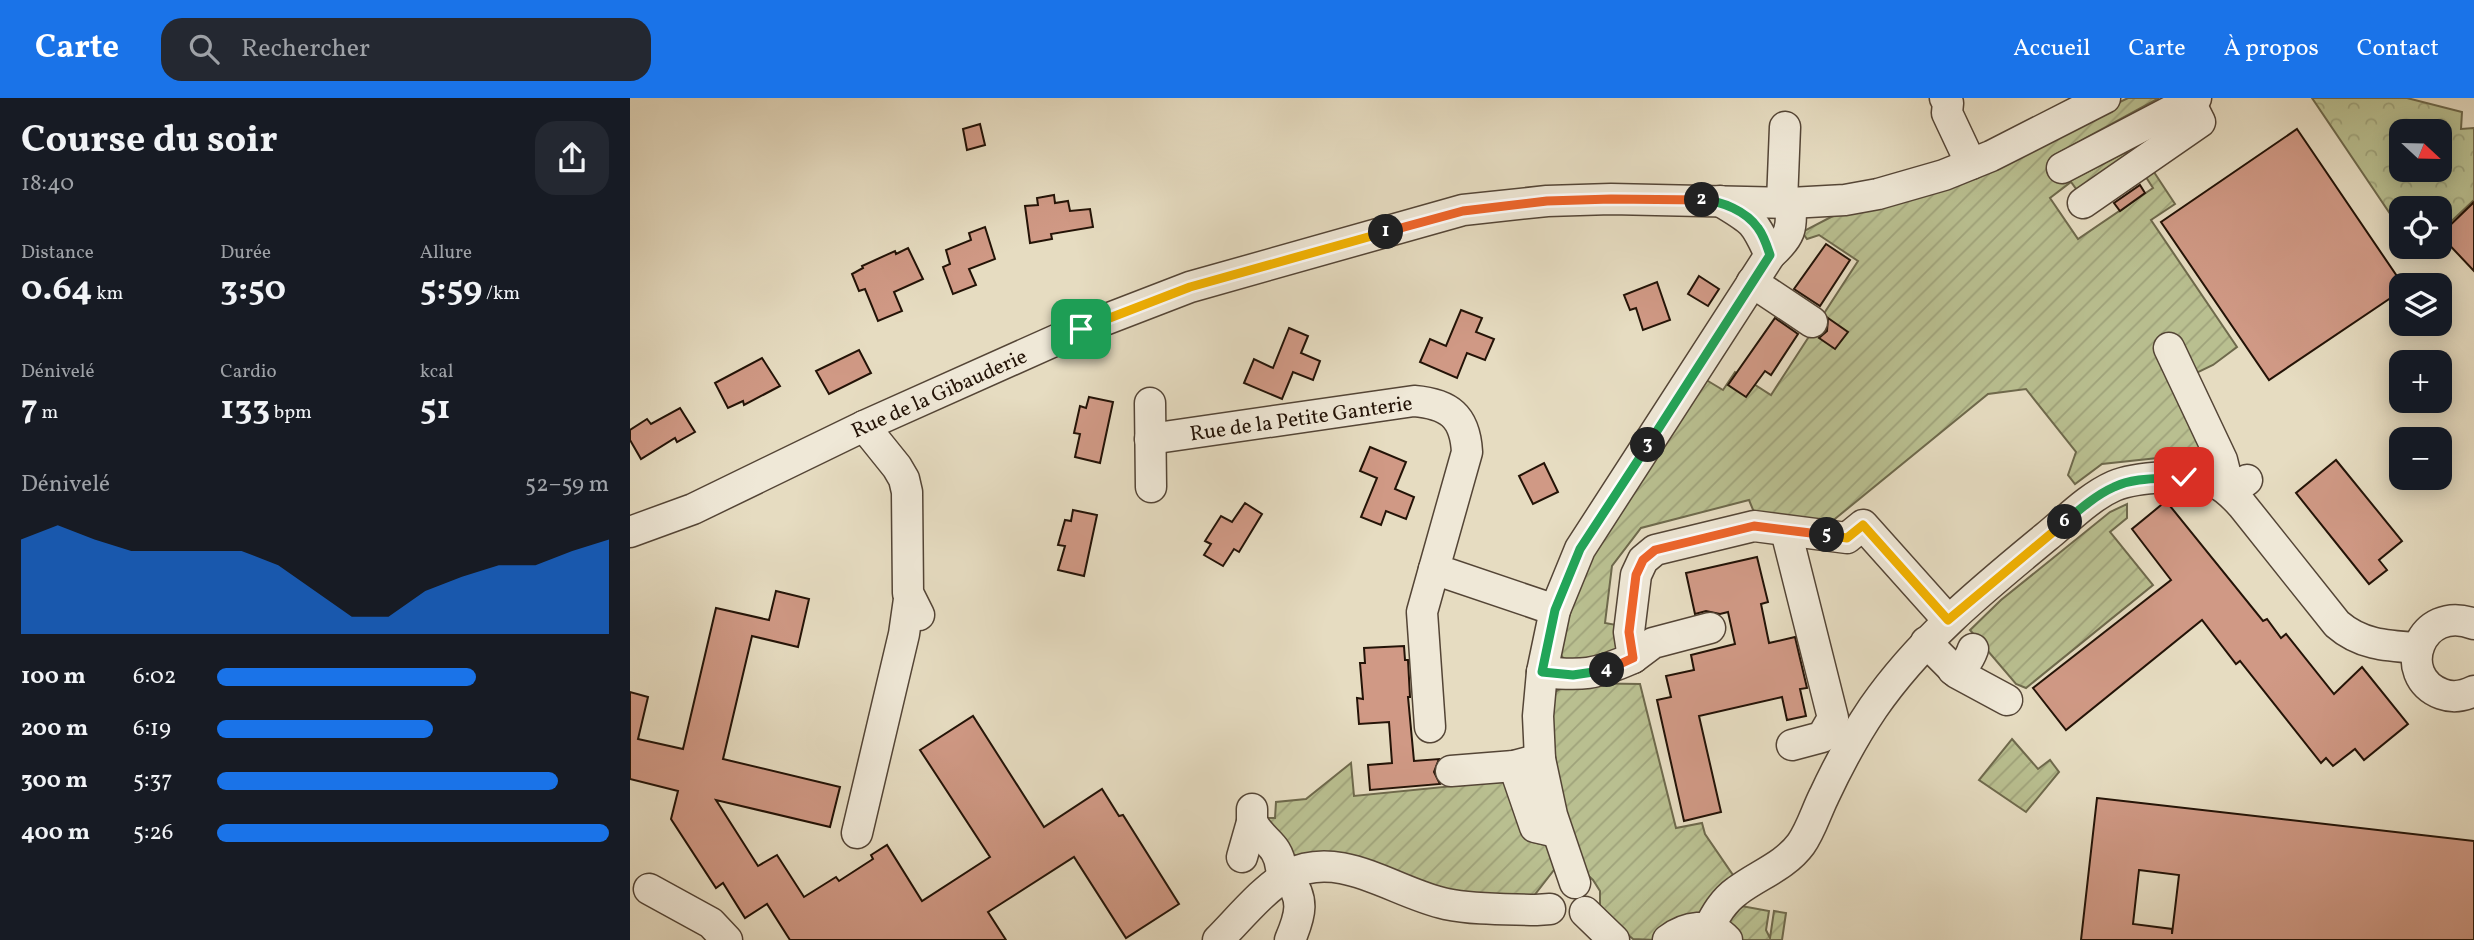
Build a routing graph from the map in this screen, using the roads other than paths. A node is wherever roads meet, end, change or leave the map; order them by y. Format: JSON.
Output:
{"nodes":[{"id":1,"x":2105,"y":98,"type":"edge"},
{"id":2,"x":2191,"y":99,"type":"edge"},
{"id":3,"x":1949,"y":101,"type":"edge"},
{"id":4,"x":1785,"y":127,"type":"dead end"},
{"id":5,"x":1971,"y":164,"type":"junction"},
{"id":6,"x":2062,"y":168,"type":"dead end"},
{"id":7,"x":1719,"y":201,"type":"junction"},
{"id":8,"x":2083,"y":203,"type":"dead end"},
{"id":9,"x":1784,"y":209,"type":"junction"},
{"id":10,"x":1770,"y":255,"type":"junction"},
{"id":11,"x":1752,"y":282,"type":"junction"},
{"id":12,"x":1812,"y":322,"type":"dead end"},
{"id":13,"x":2169,"y":348,"type":"dead end"},
{"id":14,"x":1150,"y":403,"type":"dead end"},
{"id":15,"x":864,"y":426,"type":"junction"},
{"id":16,"x":1150,"y":439,"type":"junction"},
{"id":17,"x":2239,"y":486,"type":"junction"},
{"id":18,"x":1152,"y":487,"type":"dead end"},
{"id":19,"x":630,"y":531,"type":"edge"},
{"id":20,"x":1786,"y":531,"type":"junction"},
{"id":21,"x":1434,"y":569,"type":"junction"},
{"id":22,"x":909,"y":599,"type":"junction"},
{"id":23,"x":1555,"y":610,"type":"junction"},
{"id":24,"x":1948,"y":620,"type":"junction"},
{"id":25,"x":2474,"y":624,"type":"edge"},
{"id":26,"x":925,"y":625,"type":"dead end"},
{"id":27,"x":1710,"y":628,"type":"dead end"},
{"id":28,"x":1926,"y":642,"type":"junction"},
{"id":29,"x":2418,"y":648,"type":"junction"},
{"id":30,"x":1633,"y":658,"type":"junction"},
{"id":31,"x":1542,"y":672,"type":"junction"},
{"id":32,"x":2474,"y":691,"type":"edge"},
{"id":33,"x":2007,"y":701,"type":"dead end"},
{"id":34,"x":1430,"y":727,"type":"dead end"},
{"id":35,"x":1792,"y":745,"type":"dead end"},
{"id":36,"x":1527,"y":762,"type":"junction"},
{"id":37,"x":1451,"y":771,"type":"dead end"},
{"id":38,"x":857,"y":833,"type":"dead end"},
{"id":39,"x":1242,"y":858,"type":"dead end"},
{"id":40,"x":1284,"y":872,"type":"junction"},
{"id":41,"x":1575,"y":883,"type":"dead end"},
{"id":42,"x":649,"y":889,"type":"dead end"},
{"id":43,"x":1550,"y":909,"type":"dead end"},
{"id":44,"x":1585,"y":912,"type":"dead end"},
{"id":45,"x":1717,"y":934,"type":"edge"},
{"id":46,"x":727,"y":940,"type":"edge"},
{"id":47,"x":1217,"y":940,"type":"edge"},
{"id":48,"x":1290,"y":940,"type":"edge"},
{"id":49,"x":1614,"y":940,"type":"edge"},
{"id":50,"x":1668,"y":940,"type":"edge"}],
"edges":[{"from":1,"to":5,"type":"street"},
{"from":2,"to":6,"type":"street"},
{"from":2,"to":8,"type":"street"},
{"from":3,"to":5,"type":"street"},
{"from":4,"to":9,"type":"street"},
{"from":5,"to":9,"type":"street"},
{"from":7,"to":9,"type":"street","name":"Rue de la Gibauderie"},
{"from":7,"to":10,"type":"street"},
{"from":7,"to":15,"type":"street","name":"Rue de la Gibauderie"},
{"from":9,"to":10,"type":"street"},
{"from":10,"to":11,"type":"street"},
{"from":11,"to":12,"type":"street"},
{"from":11,"to":23,"type":"street"},
{"from":13,"to":17,"type":"street"},
{"from":14,"to":16,"type":"street"},
{"from":15,"to":19,"type":"street","name":"Rue de la Gibauderie"},
{"from":15,"to":22,"type":"street"},
{"from":16,"to":18,"type":"street"},
{"from":16,"to":21,"type":"street","name":"Rue de la Petite Ganterie"},
{"from":17,"to":24,"type":"street"},
{"from":17,"to":29,"type":"street"},
{"from":20,"to":24,"type":"street"},
{"from":20,"to":30,"type":"street"},
{"from":20,"to":35,"type":"street"},
{"from":21,"to":23,"type":"street"},
{"from":21,"to":34,"type":"street","name":"Rue de la Petite Ganterie"},
{"from":22,"to":26,"type":"street"},
{"from":22,"to":38,"type":"street"},
{"from":23,"to":31,"type":"street"},
{"from":24,"to":28,"type":"street"},
{"from":25,"to":29,"type":"street"},
{"from":27,"to":30,"type":"street"},
{"from":28,"to":33,"type":"street"},
{"from":28,"to":45,"type":"street"},
{"from":29,"to":32,"type":"street"},
{"from":30,"to":31,"type":"street"},
{"from":31,"to":36,"type":"street"},
{"from":36,"to":37,"type":"street"},
{"from":36,"to":41,"type":"street"},
{"from":39,"to":40,"type":"street"},
{"from":40,"to":43,"type":"street"},
{"from":40,"to":47,"type":"street"},
{"from":40,"to":48,"type":"street"},
{"from":42,"to":46,"type":"street"},
{"from":44,"to":49,"type":"street"},
{"from":45,"to":50,"type":"street"}]}
